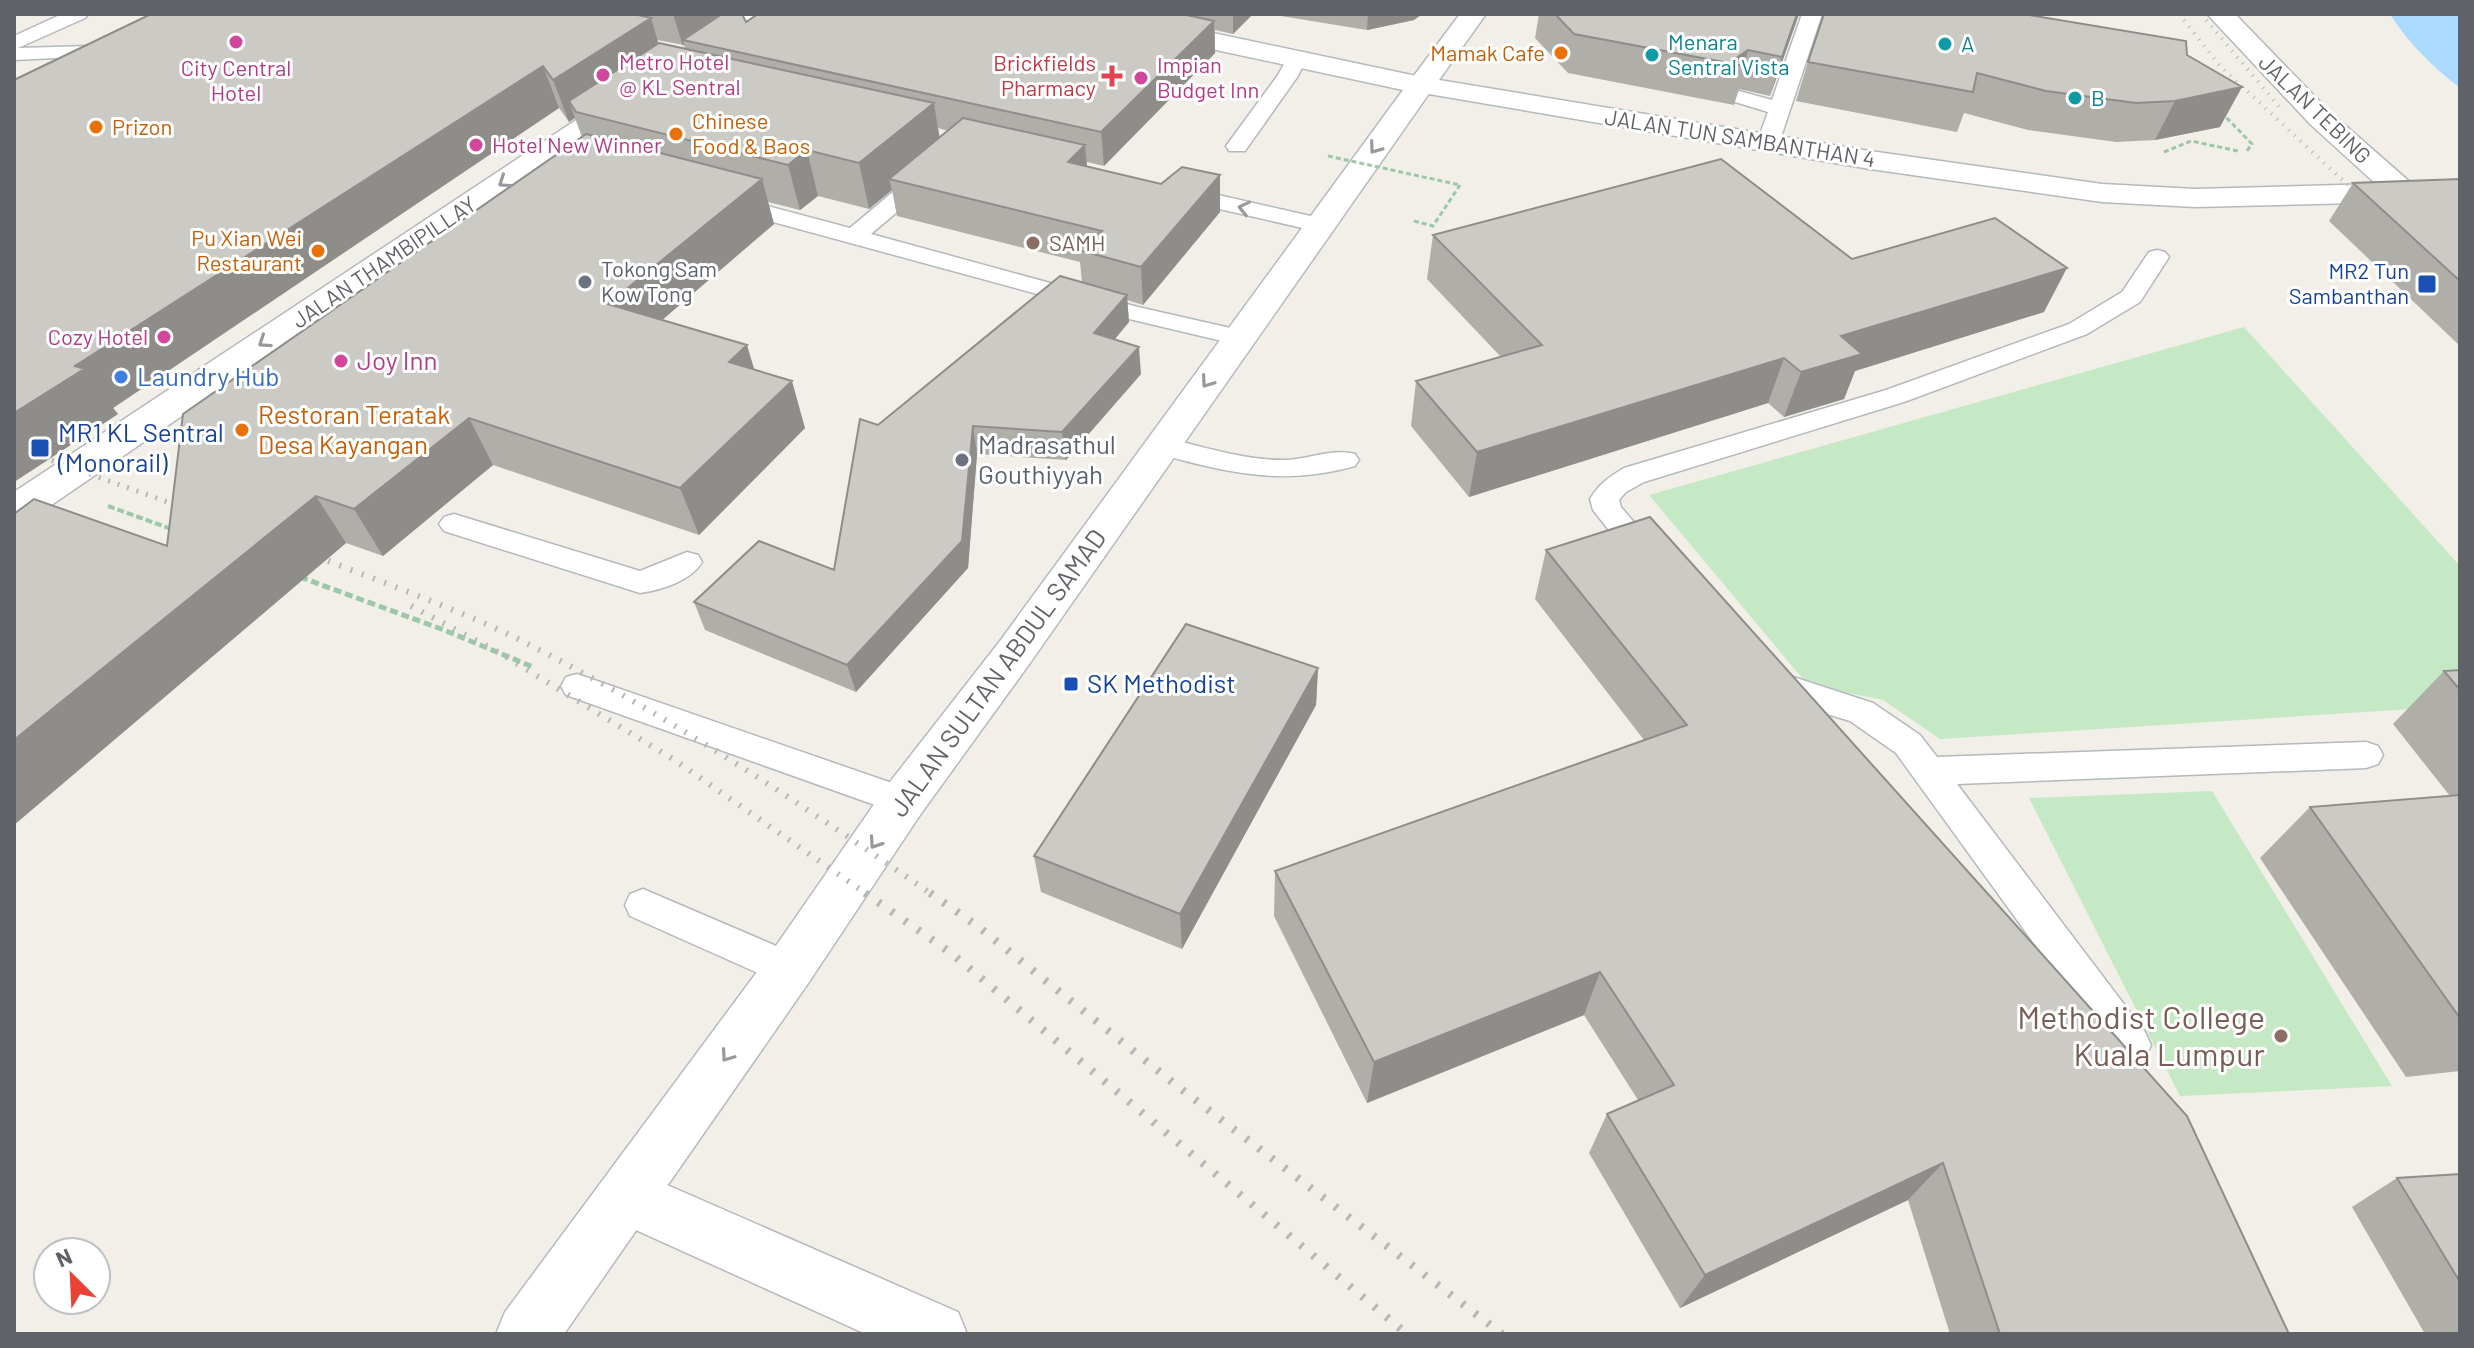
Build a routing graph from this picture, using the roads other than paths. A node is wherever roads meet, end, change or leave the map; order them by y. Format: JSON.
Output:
{"nodes":[{"id":1,"x":78,"y":14,"type":"edge"},
{"id":2,"x":755,"y":14,"type":"edge"},
{"id":3,"x":1085,"y":14,"type":"edge"},
{"id":4,"x":1473,"y":14,"type":"edge"},
{"id":5,"x":1812,"y":14,"type":"edge"},
{"id":6,"x":2220,"y":14,"type":"edge"},
{"id":7,"x":1182,"y":23,"type":"edge"},
{"id":8,"x":116,"y":39,"type":"edge"},
{"id":9,"x":14,"y":43,"type":"edge"},
{"id":10,"x":90,"y":52,"type":"junction"},
{"id":11,"x":14,"y":54,"type":"edge"},
{"id":12,"x":1296,"y":59,"type":"junction"},
{"id":13,"x":39,"y":77,"type":"edge"},
{"id":14,"x":1421,"y":85,"type":"junction"},
{"id":15,"x":1741,"y":95,"type":"edge"},
{"id":16,"x":1780,"y":105,"type":"junction"},
{"id":17,"x":1768,"y":143,"type":"junction"},
{"id":18,"x":1237,"y":146,"type":"dead end"},
{"id":19,"x":940,"y":163,"type":"edge"},
{"id":20,"x":1160,"y":189,"type":"edge"},
{"id":21,"x":2457,"y":191,"type":"edge"},
{"id":22,"x":2408,"y":196,"type":"junction"},
{"id":23,"x":708,"y":197,"type":"edge"},
{"id":24,"x":1320,"y":225,"type":"junction"},
{"id":25,"x":856,"y":235,"type":"junction"},
{"id":26,"x":2157,"y":257,"type":"dead end"},
{"id":27,"x":1239,"y":337,"type":"junction"},
{"id":28,"x":1162,"y":446,"type":"junction"},
{"id":29,"x":1345,"y":460,"type":"dead end"},
{"id":30,"x":14,"y":511,"type":"edge"},
{"id":31,"x":454,"y":524,"type":"dead end"},
{"id":32,"x":687,"y":562,"type":"dead end"},
{"id":33,"x":1668,"y":581,"type":"edge"},
{"id":34,"x":1744,"y":665,"type":"edge"},
{"id":35,"x":577,"y":686,"type":"road end"},
{"id":36,"x":2366,"y":755,"type":"dead end"},
{"id":37,"x":1930,"y":771,"type":"junction"},
{"id":38,"x":903,"y":801,"type":"junction"},
{"id":39,"x":643,"y":905,"type":"dead end"},
{"id":40,"x":789,"y":969,"type":"junction"},
{"id":41,"x":2131,"y":1045,"type":"dead end"},
{"id":42,"x":628,"y":1197,"type":"junction"},
{"id":43,"x":527,"y":1334,"type":"edge"},
{"id":44,"x":936,"y":1334,"type":"edge"}],
"edges":[{"from":1,"to":9,"type":"lane"},
{"from":2,"to":30,"type":"street","name":"JALAN THAMBIPILLAY","one_way":true},
{"from":3,"to":7,"type":"street","name":"JALAN TUN SAMBANTHAN 4"},
{"from":4,"to":14,"type":"street","name":"JALAN SULTAN ABDUL SAMAD"},
{"from":5,"to":16,"type":"lane"},
{"from":6,"to":22,"type":"street","name":"JALAN TEBING"},
{"from":7,"to":12,"type":"street","name":"JALAN TUN SAMBANTHAN 4"},
{"from":8,"to":10,"type":"street"},
{"from":10,"to":11,"type":"lane"},
{"from":10,"to":13,"type":"street"},
{"from":12,"to":14,"type":"street","name":"JALAN TUN SAMBANTHAN 4"},
{"from":12,"to":18,"type":"lane"},
{"from":14,"to":17,"type":"street","name":"JALAN TUN SAMBANTHAN 4"},
{"from":14,"to":24,"type":"street","name":"JALAN SULTAN ABDUL SAMAD","one_way":true},
{"from":15,"to":16,"type":"lane"},
{"from":16,"to":17,"type":"lane"},
{"from":17,"to":22,"type":"street","name":"JALAN TUN SAMBANTHAN 4"},
{"from":19,"to":25,"type":"lane"},
{"from":24,"to":20,"type":"lane","one_way":true},
{"from":21,"to":22,"type":"street","name":"JALAN TUN SAMBANTHAN 4"},
{"from":23,"to":25,"type":"lane"},
{"from":24,"to":27,"type":"street","name":"JALAN SULTAN ABDUL SAMAD"},
{"from":25,"to":27,"type":"lane"},
{"from":26,"to":33,"type":"lane"},
{"from":27,"to":28,"type":"street","name":"JALAN SULTAN ABDUL SAMAD","one_way":true},
{"from":28,"to":29,"type":"lane"},
{"from":28,"to":38,"type":"street","name":"JALAN SULTAN ABDUL SAMAD"},
{"from":31,"to":32,"type":"lane"},
{"from":34,"to":37,"type":"lane"},
{"from":35,"to":38,"type":"lane"},
{"from":36,"to":37,"type":"lane"},
{"from":37,"to":41,"type":"lane"},
{"from":38,"to":40,"type":"street","name":"JALAN SULTAN ABDUL SAMAD","one_way":true},
{"from":39,"to":40,"type":"lane"},
{"from":40,"to":42,"type":"street","name":"JALAN SULTAN ABDUL SAMAD","one_way":true},
{"from":42,"to":43,"type":"street","name":"JALAN SULTAN ABDUL SAMAD"},
{"from":42,"to":44,"type":"street"}]}
